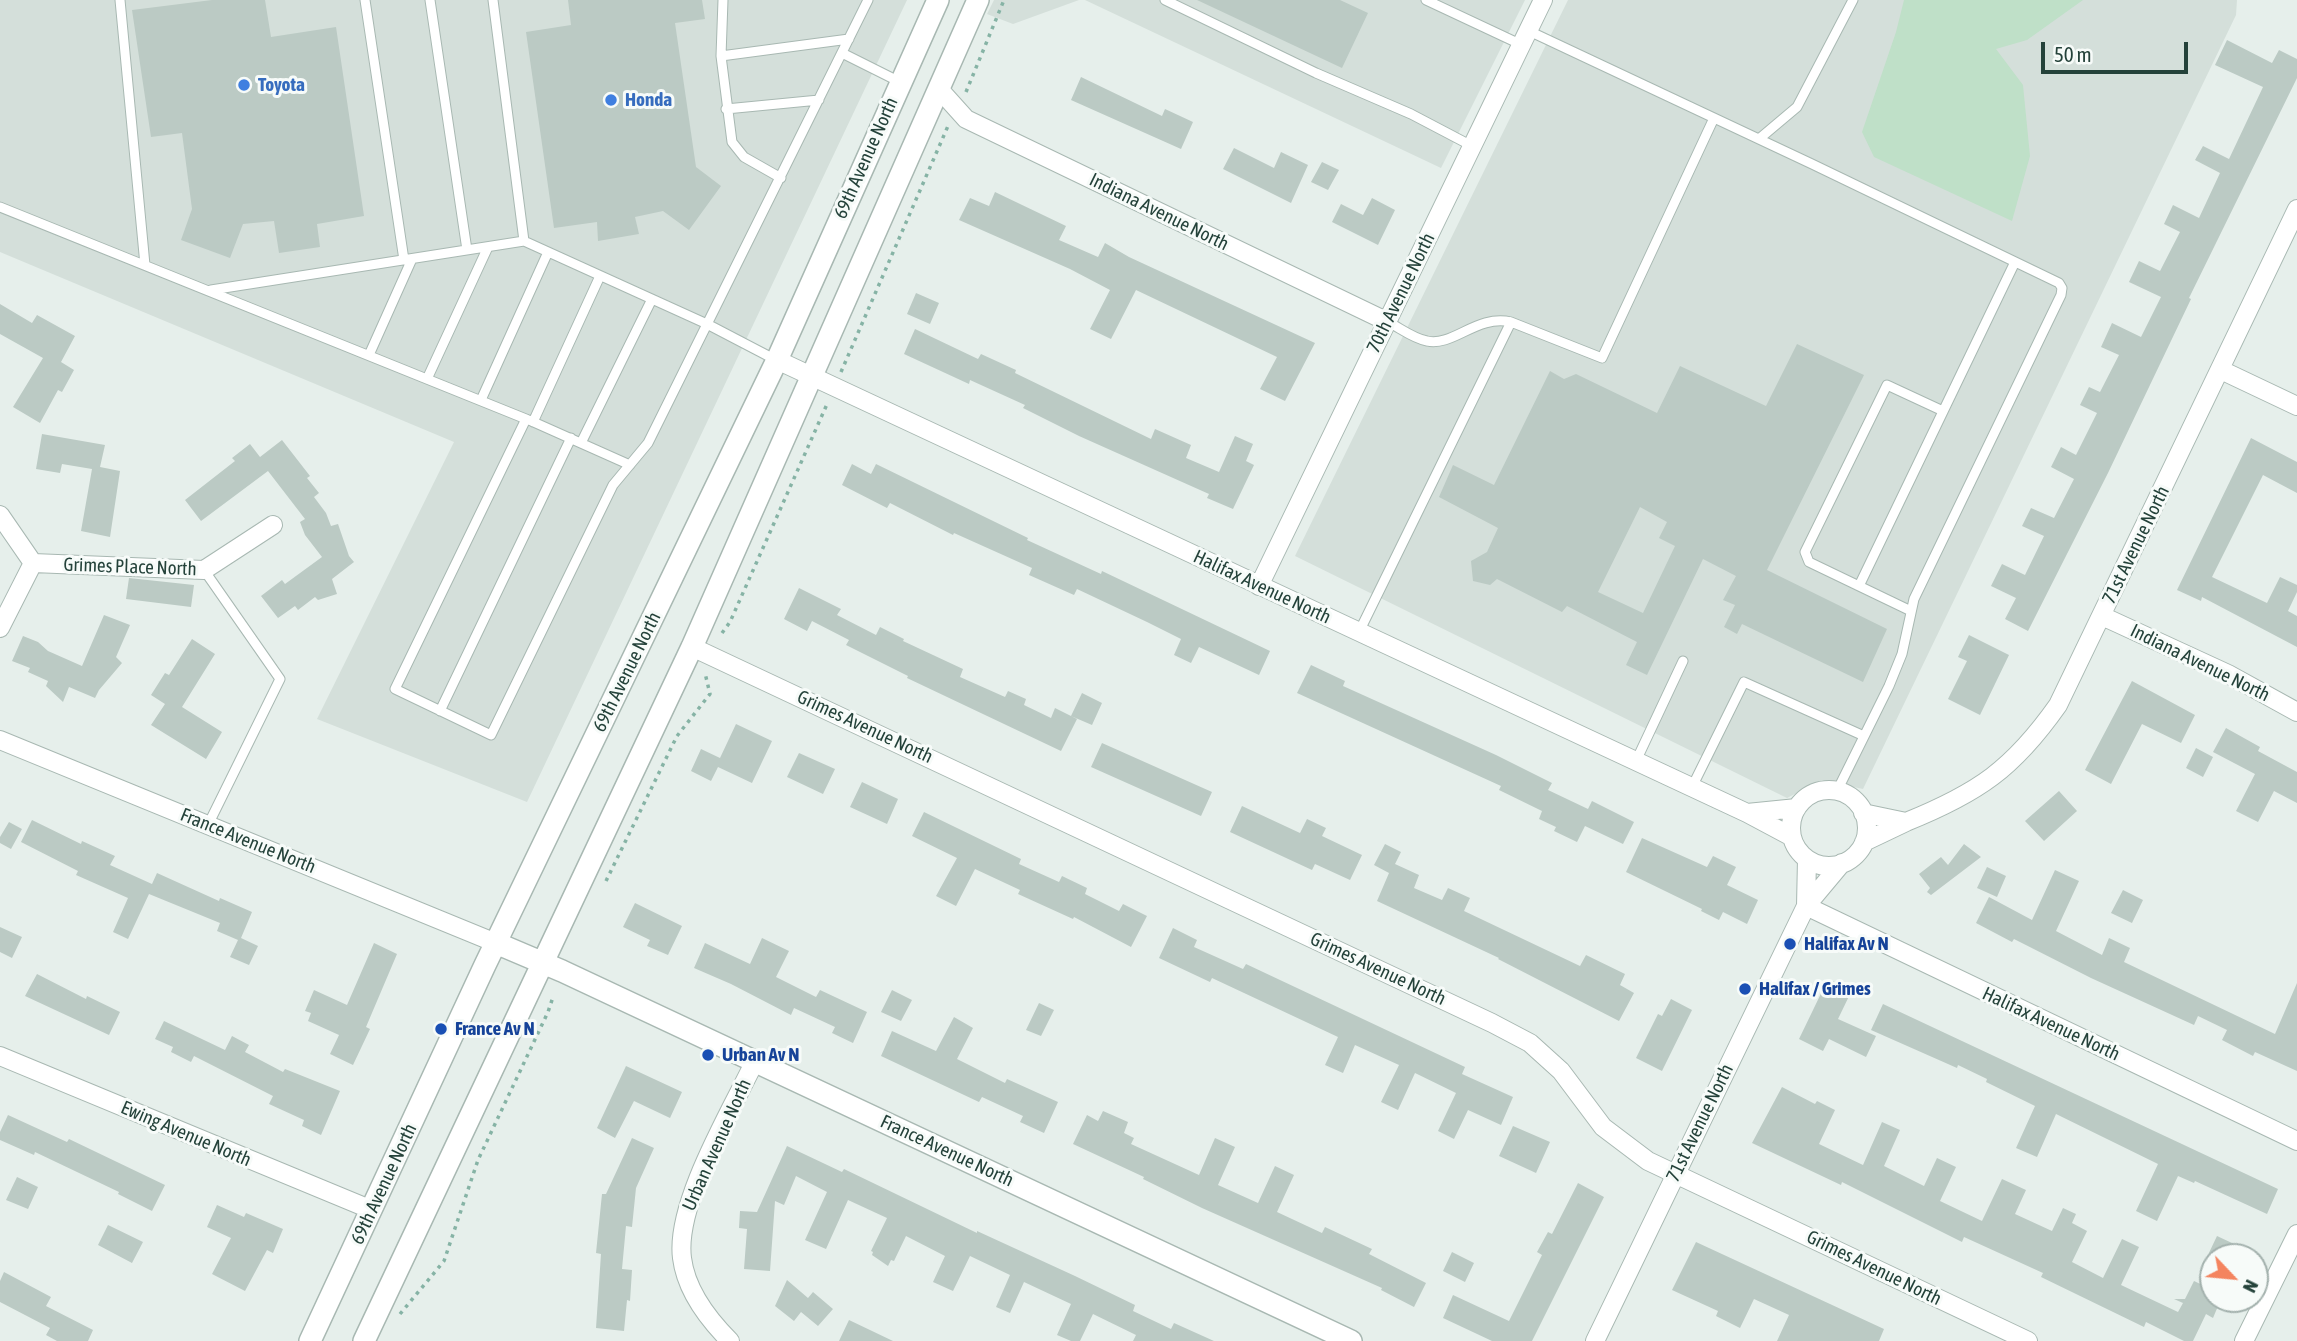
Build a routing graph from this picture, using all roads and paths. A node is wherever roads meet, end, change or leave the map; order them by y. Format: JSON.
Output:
{"nodes":[{"id":1,"x":120,"y":0,"type":"edge"},
{"id":2,"x":365,"y":0,"type":"edge"},
{"id":3,"x":430,"y":0,"type":"edge"},
{"id":4,"x":493,"y":0,"type":"edge"},
{"id":5,"x":723,"y":0,"type":"edge"},
{"id":6,"x":868,"y":0,"type":"edge"},
{"id":7,"x":938,"y":0,"type":"edge"},
{"id":8,"x":978,"y":0,"type":"edge"},
{"id":9,"x":1004,"y":0,"type":"edge"},
{"id":10,"x":1165,"y":0,"type":"edge"},
{"id":11,"x":1426,"y":0,"type":"edge"},
{"id":12,"x":1543,"y":0,"type":"edge"},
{"id":13,"x":1853,"y":0,"type":"edge"},
{"id":14,"x":1526,"y":38,"type":"junction"},
{"id":15,"x":849,"y":39,"type":"junction"},
{"id":16,"x":842,"y":53,"type":"junction"},
{"id":17,"x":721,"y":56,"type":"junction"},
{"id":18,"x":900,"y":82,"type":"junction"},
{"id":19,"x":939,"y":89,"type":"junction"},
{"id":20,"x":819,"y":100,"type":"junction"},
{"id":21,"x":962,"y":101,"type":"dead end"},
{"id":22,"x":726,"y":109,"type":"junction"},
{"id":23,"x":1714,"y":118,"type":"junction"},
{"id":24,"x":951,"y":121,"type":"dead end"},
{"id":25,"x":1759,"y":139,"type":"junction"},
{"id":26,"x":1472,"y":146,"type":"junction"},
{"id":27,"x":781,"y":177,"type":"junction"},
{"id":28,"x":0,"y":206,"type":"edge"},
{"id":29,"x":2297,"y":209,"type":"edge"},
{"id":30,"x":524,"y":241,"type":"junction"},
{"id":31,"x":488,"y":247,"type":"junction"},
{"id":32,"x":467,"y":250,"type":"junction"},
{"id":33,"x":548,"y":252,"type":"junction"},
{"id":34,"x":408,"y":259,"type":"junction"},
{"id":35,"x":2015,"y":262,"type":"junction"},
{"id":36,"x":145,"y":265,"type":"junction"},
{"id":37,"x":600,"y":276,"type":"junction"},
{"id":38,"x":209,"y":290,"type":"junction"},
{"id":39,"x":652,"y":299,"type":"junction"},
{"id":40,"x":1388,"y":322,"type":"junction"},
{"id":41,"x":1511,"y":322,"type":"junction"},
{"id":42,"x":707,"y":324,"type":"junction"},
{"id":43,"x":369,"y":355,"type":"junction"},
{"id":44,"x":778,"y":360,"type":"junction"},
{"id":45,"x":2221,"y":370,"type":"junction"},
{"id":46,"x":841,"y":372,"type":"dead end"},
{"id":47,"x":812,"y":377,"type":"junction"},
{"id":48,"x":427,"y":379,"type":"junction"},
{"id":49,"x":481,"y":400,"type":"junction"},
{"id":50,"x":829,"y":400,"type":"dead end"},
{"id":51,"x":2297,"y":406,"type":"edge"},
{"id":52,"x":1943,"y":411,"type":"junction"},
{"id":53,"x":530,"y":420,"type":"junction"},
{"id":54,"x":570,"y":438,"type":"junction"},
{"id":55,"x":582,"y":443,"type":"junction"},
{"id":56,"x":630,"y":465,"type":"junction"},
{"id":57,"x":0,"y":515,"type":"edge"},
{"id":58,"x":273,"y":526,"type":"dead end"},
{"id":59,"x":33,"y":564,"type":"junction"},
{"id":60,"x":204,"y":570,"type":"junction"},
{"id":61,"x":1259,"y":586,"type":"junction"},
{"id":62,"x":1859,"y":586,"type":"junction"},
{"id":63,"x":1912,"y":611,"type":"junction"},
{"id":64,"x":2102,"y":616,"type":"junction"},
{"id":65,"x":0,"y":628,"type":"edge"},
{"id":66,"x":1359,"y":632,"type":"junction"},
{"id":67,"x":718,"y":638,"type":"dead end"},
{"id":68,"x":692,"y":647,"type":"junction"},
{"id":69,"x":1683,"y":661,"type":"dead end"},
{"id":70,"x":704,"y":671,"type":"dead end"},
{"id":71,"x":440,"y":710,"type":"junction"},
{"id":72,"x":2297,"y":712,"type":"edge"},
{"id":73,"x":1864,"y":736,"type":"junction"},
{"id":74,"x":0,"y":740,"type":"edge"},
{"id":75,"x":1636,"y":761,"type":"junction"},
{"id":76,"x":1692,"y":787,"type":"junction"},
{"id":77,"x":1837,"y":791,"type":"junction"},
{"id":78,"x":1797,"y":808,"type":"junction"},
{"id":79,"x":1746,"y":813,"type":"junction"},
{"id":80,"x":1863,"y":813,"type":"junction"},
{"id":81,"x":1906,"y":822,"type":"junction"},
{"id":82,"x":208,"y":825,"type":"junction"},
{"id":83,"x":1792,"y":837,"type":"junction"},
{"id":84,"x":1864,"y":842,"type":"junction"},
{"id":85,"x":1807,"y":859,"type":"junction"},
{"id":86,"x":1842,"y":863,"type":"junction"},
{"id":87,"x":604,"y":884,"type":"dead end"},
{"id":88,"x":1806,"y":906,"type":"junction"},
{"id":89,"x":496,"y":943,"type":"junction"},
{"id":90,"x":543,"y":963,"type":"junction"},
{"id":91,"x":553,"y":997,"type":"dead end"},
{"id":92,"x":0,"y":1056,"type":"edge"},
{"id":93,"x":755,"y":1061,"type":"junction"},
{"id":94,"x":2297,"y":1141,"type":"edge"},
{"id":95,"x":1675,"y":1173,"type":"junction"},
{"id":96,"x":372,"y":1210,"type":"junction"},
{"id":97,"x":2297,"y":1234,"type":"edge"},
{"id":98,"x":395,"y":1321,"type":"dead end"},
{"id":99,"x":720,"y":1338,"type":"edge"},
{"id":100,"x":310,"y":1341,"type":"edge"},
{"id":101,"x":364,"y":1341,"type":"edge"},
{"id":102,"x":1350,"y":1341,"type":"edge"},
{"id":103,"x":1595,"y":1341,"type":"edge"},
{"id":104,"x":2028,"y":1341,"type":"edge"},
{"id":105,"x":2244,"y":1341,"type":"edge"}],
"edges":[{"from":1,"to":36,"type":"lane"},
{"from":2,"to":34,"type":"lane"},
{"from":3,"to":32,"type":"lane"},
{"from":4,"to":30,"type":"lane"},
{"from":5,"to":17,"type":"lane"},
{"from":6,"to":15,"type":"lane"},
{"from":7,"to":18,"type":"street","name":"69th Avenue North"},
{"from":8,"to":19,"type":"street","name":"69th Avenue North"},
{"from":9,"to":21,"type":"path"},
{"from":10,"to":26,"type":"lane"},
{"from":11,"to":14,"type":"lane"},
{"from":12,"to":14,"type":"street","name":"70th Avenue North"},
{"from":13,"to":25,"type":"lane"},
{"from":14,"to":23,"type":"lane"},
{"from":14,"to":26,"type":"street","name":"70th Avenue North"},
{"from":15,"to":16,"type":"lane"},
{"from":15,"to":17,"type":"lane"},
{"from":16,"to":18,"type":"lane"},
{"from":16,"to":20,"type":"lane"},
{"from":17,"to":22,"type":"lane"},
{"from":18,"to":44,"type":"street","name":"69th Avenue North"},
{"from":19,"to":40,"type":"street","name":"Indiana Avenue North"},
{"from":19,"to":47,"type":"street","name":"69th Avenue North"},
{"from":20,"to":22,"type":"lane"},
{"from":20,"to":27,"type":"lane"},
{"from":22,"to":27,"type":"lane"},
{"from":23,"to":25,"type":"lane"},
{"from":23,"to":41,"type":"lane"},
{"from":24,"to":46,"type":"path"},
{"from":25,"to":35,"type":"lane"},
{"from":26,"to":40,"type":"street","name":"70th Avenue North"},
{"from":27,"to":42,"type":"lane"},
{"from":28,"to":36,"type":"lane"},
{"from":29,"to":45,"type":"street","name":"71st Avenue North"},
{"from":30,"to":31,"type":"lane"},
{"from":30,"to":33,"type":"lane"},
{"from":31,"to":32,"type":"lane"},
{"from":31,"to":48,"type":"lane"},
{"from":32,"to":34,"type":"lane"},
{"from":33,"to":37,"type":"lane"},
{"from":33,"to":49,"type":"lane"},
{"from":34,"to":38,"type":"lane"},
{"from":34,"to":43,"type":"lane"},
{"from":35,"to":52,"type":"lane"},
{"from":35,"to":63,"type":"lane"},
{"from":36,"to":38,"type":"lane"},
{"from":37,"to":39,"type":"lane"},
{"from":37,"to":53,"type":"lane"},
{"from":38,"to":43,"type":"lane"},
{"from":39,"to":42,"type":"lane"},
{"from":39,"to":55,"type":"lane"},
{"from":40,"to":41,"type":"lane"},
{"from":40,"to":61,"type":"street","name":"70th Avenue North"},
{"from":41,"to":66,"type":"lane"},
{"from":42,"to":44,"type":"lane"},
{"from":42,"to":56,"type":"lane"},
{"from":43,"to":48,"type":"lane"},
{"from":44,"to":47,"type":"street","name":"Halifax Avenue North"},
{"from":44,"to":89,"type":"street","name":"69th Avenue North"},
{"from":45,"to":51,"type":"street"},
{"from":45,"to":64,"type":"street","name":"71st Avenue North"},
{"from":47,"to":61,"type":"street","name":"Halifax Avenue North"},
{"from":47,"to":68,"type":"street","name":"69th Avenue North"},
{"from":48,"to":49,"type":"lane"},
{"from":49,"to":53,"type":"lane"},
{"from":50,"to":67,"type":"path"},
{"from":52,"to":62,"type":"lane"},
{"from":52,"to":62,"type":"lane"},
{"from":53,"to":54,"type":"lane"},
{"from":53,"to":71,"type":"lane"},
{"from":54,"to":55,"type":"lane"},
{"from":54,"to":71,"type":"lane"},
{"from":55,"to":56,"type":"lane"},
{"from":56,"to":71,"type":"lane"},
{"from":57,"to":59,"type":"street"},
{"from":58,"to":60,"type":"street","name":"Grimes Place North"},
{"from":59,"to":60,"type":"street","name":"Grimes Place North"},
{"from":59,"to":65,"type":"street"},
{"from":60,"to":82,"type":"lane"},
{"from":61,"to":66,"type":"street","name":"Halifax Avenue North"},
{"from":62,"to":63,"type":"lane"},
{"from":63,"to":73,"type":"lane"},
{"from":64,"to":72,"type":"street","name":"Indiana Avenue North"},
{"from":64,"to":81,"type":"street","name":"71st Avenue North"},
{"from":66,"to":75,"type":"street","name":"Halifax Avenue North"},
{"from":68,"to":90,"type":"street","name":"69th Avenue North"},
{"from":68,"to":95,"type":"street","name":"Grimes Avenue North"},
{"from":69,"to":75,"type":"lane"},
{"from":70,"to":87,"type":"path"},
{"from":73,"to":76,"type":"lane"},
{"from":73,"to":77,"type":"lane"},
{"from":74,"to":82,"type":"street","name":"France Avenue North"},
{"from":75,"to":76,"type":"street","name":"Halifax Avenue North"},
{"from":76,"to":79,"type":"street","name":"Halifax Avenue North"},
{"from":77,"to":78,"type":"street"},
{"from":77,"to":80,"type":"street"},
{"from":78,"to":79,"type":"street"},
{"from":78,"to":83,"type":"street"},
{"from":79,"to":83,"type":"street","name":"Halifax Avenue North"},
{"from":80,"to":81,"type":"street"},
{"from":80,"to":84,"type":"street"},
{"from":81,"to":84,"type":"street","name":"71st Avenue North"},
{"from":82,"to":89,"type":"street","name":"France Avenue North"},
{"from":83,"to":85,"type":"street"},
{"from":84,"to":86,"type":"street"},
{"from":85,"to":86,"type":"street"},
{"from":85,"to":88,"type":"street","name":"71st Avenue North"},
{"from":86,"to":88,"type":"street","name":"71st Avenue North"},
{"from":88,"to":94,"type":"street","name":"Halifax Avenue North"},
{"from":88,"to":95,"type":"street","name":"71st Avenue North"},
{"from":89,"to":90,"type":"street","name":"France Avenue North"},
{"from":89,"to":96,"type":"street","name":"69th Avenue North"},
{"from":90,"to":93,"type":"street","name":"France Avenue North"},
{"from":90,"to":101,"type":"street","name":"69th Avenue North"},
{"from":91,"to":98,"type":"path"},
{"from":92,"to":96,"type":"street","name":"Ewing Avenue North"},
{"from":93,"to":99,"type":"street","name":"Urban Avenue North"},
{"from":93,"to":102,"type":"street","name":"France Avenue North"},
{"from":95,"to":103,"type":"street","name":"71st Avenue North"},
{"from":95,"to":104,"type":"street","name":"Grimes Avenue North"},
{"from":96,"to":100,"type":"street","name":"69th Avenue North"},
{"from":97,"to":105,"type":"street"}]}
